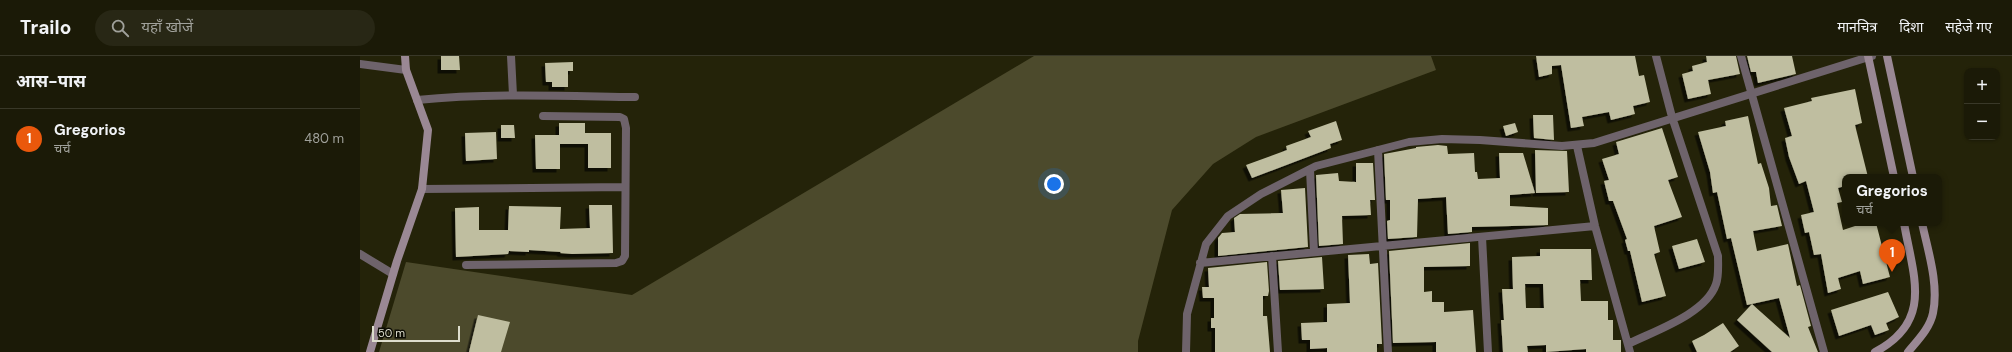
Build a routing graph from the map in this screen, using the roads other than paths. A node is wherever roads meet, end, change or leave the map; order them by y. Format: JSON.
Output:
{"nodes":[{"id":1,"x":405,"y":56,"type":"edge"},
{"id":2,"x":511,"y":56,"type":"edge"},
{"id":3,"x":1656,"y":56,"type":"edge"},
{"id":4,"x":1741,"y":56,"type":"edge"},
{"id":5,"x":1869,"y":56,"type":"edge"},
{"id":6,"x":1887,"y":56,"type":"edge"},
{"id":7,"x":360,"y":64,"type":"edge"},
{"id":8,"x":406,"y":70,"type":"junction"},
{"id":9,"x":1752,"y":92,"type":"junction"},
{"id":10,"x":513,"y":95,"type":"junction"},
{"id":11,"x":635,"y":97,"type":"dead end"},
{"id":12,"x":418,"y":100,"type":"junction"},
{"id":13,"x":543,"y":116,"type":"dead end"},
{"id":14,"x":1672,"y":117,"type":"junction"},
{"id":15,"x":1577,"y":146,"type":"junction"},
{"id":16,"x":1378,"y":150,"type":"junction"},
{"id":17,"x":1310,"y":170,"type":"junction"},
{"id":18,"x":1893,"y":174,"type":"edge"},
{"id":19,"x":1912,"y":174,"type":"edge"},
{"id":20,"x":625,"y":187,"type":"junction"},
{"id":21,"x":422,"y":189,"type":"junction"},
{"id":22,"x":1595,"y":226,"type":"junction"},
{"id":23,"x":1905,"y":226,"type":"edge"},
{"id":24,"x":1923,"y":226,"type":"edge"},
{"id":25,"x":1482,"y":237,"type":"junction"},
{"id":26,"x":1383,"y":246,"type":"junction"},
{"id":27,"x":1314,"y":252,"type":"junction"},
{"id":28,"x":360,"y":254,"type":"edge"},
{"id":29,"x":1272,"y":256,"type":"junction"},
{"id":30,"x":1200,"y":263,"type":"junction"},
{"id":31,"x":466,"y":265,"type":"dead end"},
{"id":32,"x":393,"y":274,"type":"junction"},
{"id":33,"x":1629,"y":348,"type":"edge"},
{"id":34,"x":370,"y":352,"type":"edge"},
{"id":35,"x":1186,"y":352,"type":"edge"},
{"id":36,"x":1278,"y":352,"type":"edge"},
{"id":37,"x":1388,"y":352,"type":"edge"},
{"id":38,"x":1488,"y":352,"type":"edge"},
{"id":39,"x":1824,"y":352,"type":"edge"},
{"id":40,"x":1875,"y":352,"type":"edge"},
{"id":41,"x":1908,"y":352,"type":"edge"}],
"edges":[{"from":1,"to":8,"type":"street"},
{"from":2,"to":10,"type":"street"},
{"from":3,"to":14,"type":"street"},
{"from":4,"to":9,"type":"street"},
{"from":5,"to":9,"type":"street"},
{"from":5,"to":18,"type":"street"},
{"from":6,"to":19,"type":"street"},
{"from":7,"to":8,"type":"street"},
{"from":8,"to":12,"type":"street"},
{"from":9,"to":14,"type":"street"},
{"from":9,"to":39,"type":"street"},
{"from":10,"to":11,"type":"street"},
{"from":10,"to":12,"type":"street"},
{"from":12,"to":21,"type":"street"},
{"from":13,"to":20,"type":"street"},
{"from":14,"to":15,"type":"street"},
{"from":14,"to":33,"type":"street"},
{"from":15,"to":16,"type":"street"},
{"from":15,"to":22,"type":"street"},
{"from":16,"to":17,"type":"street"},
{"from":16,"to":26,"type":"street"},
{"from":17,"to":27,"type":"street"},
{"from":17,"to":30,"type":"street"},
{"from":20,"to":21,"type":"street"},
{"from":20,"to":31,"type":"street"},
{"from":21,"to":32,"type":"street"},
{"from":22,"to":25,"type":"street"},
{"from":22,"to":33,"type":"street"},
{"from":23,"to":40,"type":"street"},
{"from":24,"to":41,"type":"street"},
{"from":25,"to":26,"type":"street"},
{"from":25,"to":38,"type":"street"},
{"from":26,"to":27,"type":"street"},
{"from":26,"to":37,"type":"street"},
{"from":27,"to":29,"type":"street"},
{"from":28,"to":32,"type":"street"},
{"from":29,"to":30,"type":"street"},
{"from":29,"to":36,"type":"street"},
{"from":30,"to":35,"type":"street"},
{"from":32,"to":34,"type":"street"}]}
